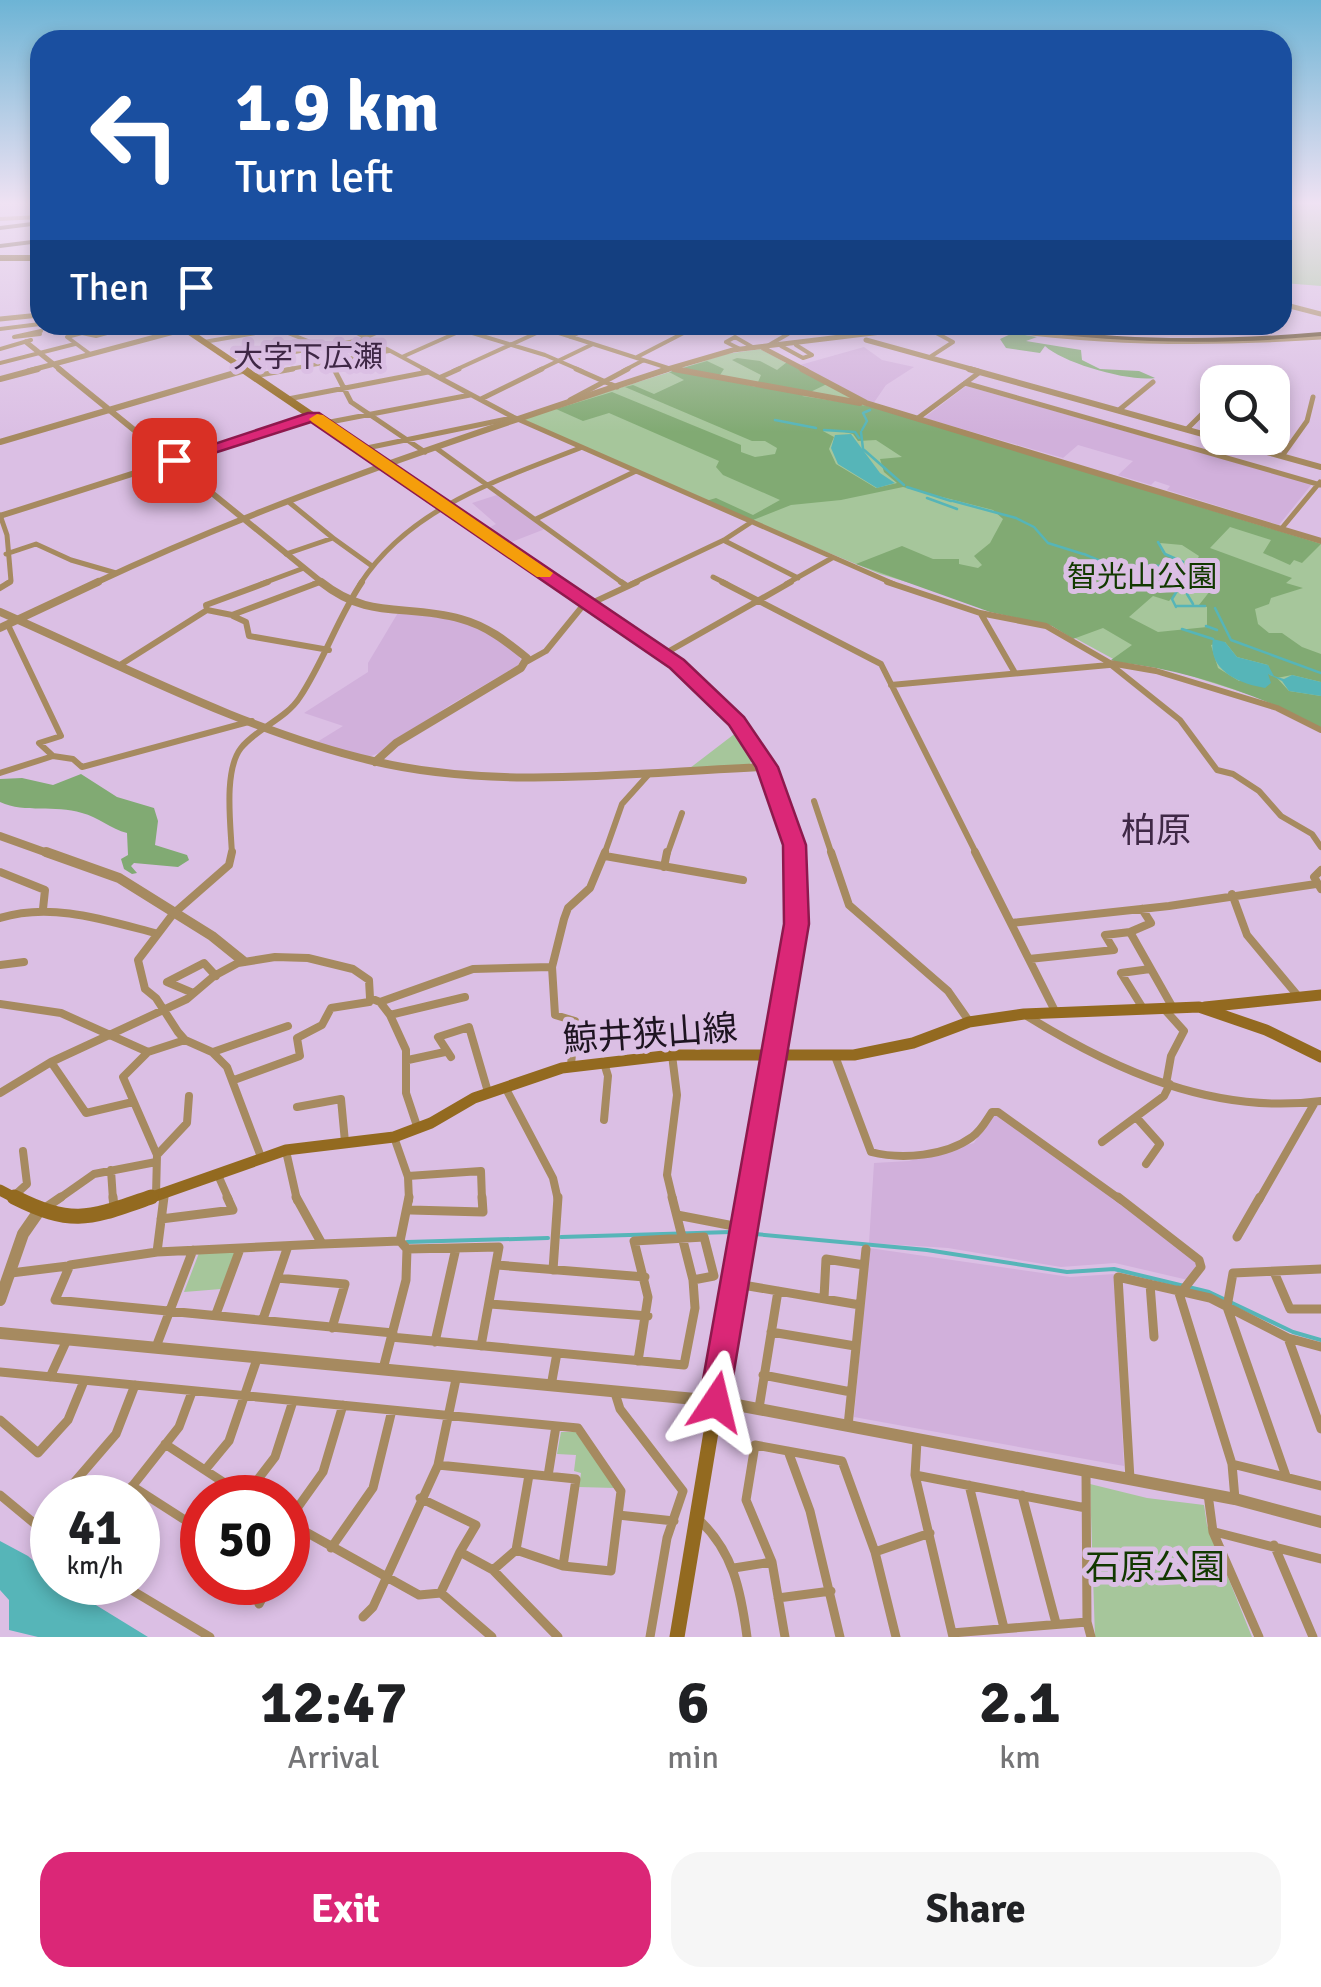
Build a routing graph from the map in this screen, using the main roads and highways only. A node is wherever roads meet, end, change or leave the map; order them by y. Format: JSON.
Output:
{"nodes":[{"id":1,"x":1321,"y":334,"type":"edge"},
{"id":2,"x":194,"y":335,"type":"edge"},
{"id":3,"x":1088,"y":335,"type":"edge"},
{"id":4,"x":1091,"y":335,"type":"edge"},
{"id":5,"x":1116,"y":338,"type":"junction"},
{"id":6,"x":1321,"y":995,"type":"edge"},
{"id":7,"x":1199,"y":1007,"type":"junction"},
{"id":8,"x":774,"y":1056,"type":"junction"},
{"id":9,"x":1321,"y":1058,"type":"edge"},
{"id":10,"x":7,"y":1194,"type":"edge"},
{"id":11,"x":677,"y":1637,"type":"edge"}],
"edges":[{"from":1,"to":5,"type":"highway"},
{"from":2,"to":8,"type":"main road"},
{"from":3,"to":5,"type":"highway"},
{"from":4,"to":5,"type":"highway"},
{"from":6,"to":7,"type":"main road"},
{"from":7,"to":8,"type":"main road","name":"鯨井狭山線"},
{"from":7,"to":9,"type":"main road","name":"鯨井狭山線"},
{"from":8,"to":10,"type":"main road","name":"鯨井狭山線"},
{"from":8,"to":11,"type":"main road"}]}
